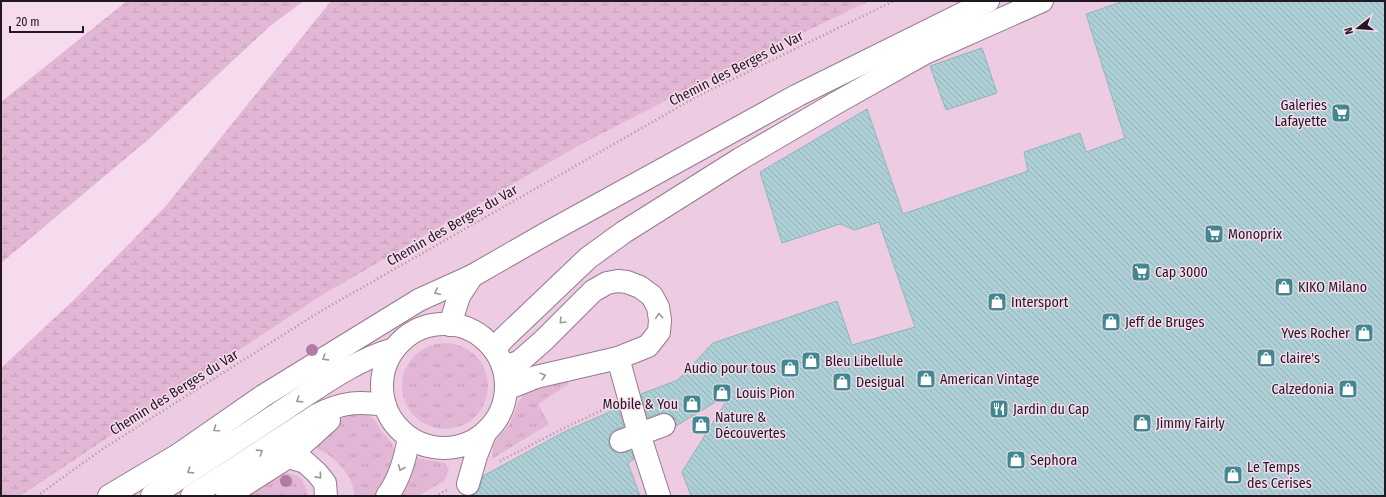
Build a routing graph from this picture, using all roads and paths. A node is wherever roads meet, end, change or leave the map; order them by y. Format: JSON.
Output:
{"nodes":[{"id":1,"x":894,"y":1,"type":"edge"},
{"id":2,"x":988,"y":1,"type":"edge"},
{"id":3,"x":1042,"y":1,"type":"edge"},
{"id":4,"x":472,"y":276,"type":"junction"},
{"id":5,"x":450,"y":325,"type":"junction"},
{"id":6,"x":394,"y":349,"type":"junction"},
{"id":7,"x":499,"y":358,"type":"junction"},
{"id":8,"x":618,"y":358,"type":"junction"},
{"id":9,"x":506,"y":389,"type":"junction"},
{"id":10,"x":629,"y":398,"type":"junction"},
{"id":11,"x":351,"y":403,"type":"junction"},
{"id":12,"x":385,"y":405,"type":"junction"},
{"id":13,"x":664,"y":425,"type":"dead end"},
{"id":14,"x":485,"y":433,"type":"junction"},
{"id":15,"x":409,"y":438,"type":"junction"},
{"id":16,"x":630,"y":438,"type":"junction"},
{"id":17,"x":288,"y":457,"type":"junction"},
{"id":18,"x":468,"y":481,"type":"junction"},
{"id":19,"x":37,"y":496,"type":"edge"},
{"id":20,"x":109,"y":496,"type":"edge"},
{"id":21,"x":152,"y":496,"type":"edge"},
{"id":22,"x":192,"y":496,"type":"edge"},
{"id":23,"x":228,"y":496,"type":"edge"},
{"id":24,"x":326,"y":496,"type":"edge"},
{"id":25,"x":387,"y":496,"type":"edge"},
{"id":26,"x":435,"y":496,"type":"edge"},
{"id":27,"x":659,"y":496,"type":"edge"}],
"edges":[{"from":1,"to":19,"type":"path","name":"Chemin des Berges du Var"},
{"from":2,"to":4,"type":"street"},
{"from":3,"to":7,"type":"street"},
{"from":4,"to":5,"type":"street"},
{"from":4,"to":20,"type":"street","one_way":true},
{"from":5,"to":6,"type":"street"},
{"from":5,"to":7,"type":"street"},
{"from":6,"to":12,"type":"street"},
{"from":6,"to":21,"type":"street","one_way":true},
{"from":8,"to":7,"type":"street","one_way":true},
{"from":7,"to":9,"type":"street"},
{"from":9,"to":8,"type":"street","one_way":true},
{"from":8,"to":10,"type":"street"},
{"from":9,"to":14,"type":"street"},
{"from":10,"to":16,"type":"street"},
{"from":10,"to":18,"type":"path"},
{"from":11,"to":12,"type":"street"},
{"from":11,"to":17,"type":"street"},
{"from":22,"to":11,"type":"street","one_way":true},
{"from":12,"to":15,"type":"street"},
{"from":13,"to":16,"type":"street"},
{"from":14,"to":15,"type":"street"},
{"from":14,"to":18,"type":"street"},
{"from":15,"to":25,"type":"street","one_way":true},
{"from":16,"to":27,"type":"street"},
{"from":17,"to":23,"type":"street"},
{"from":17,"to":24,"type":"street","one_way":true},
{"from":18,"to":26,"type":"path"}]}
